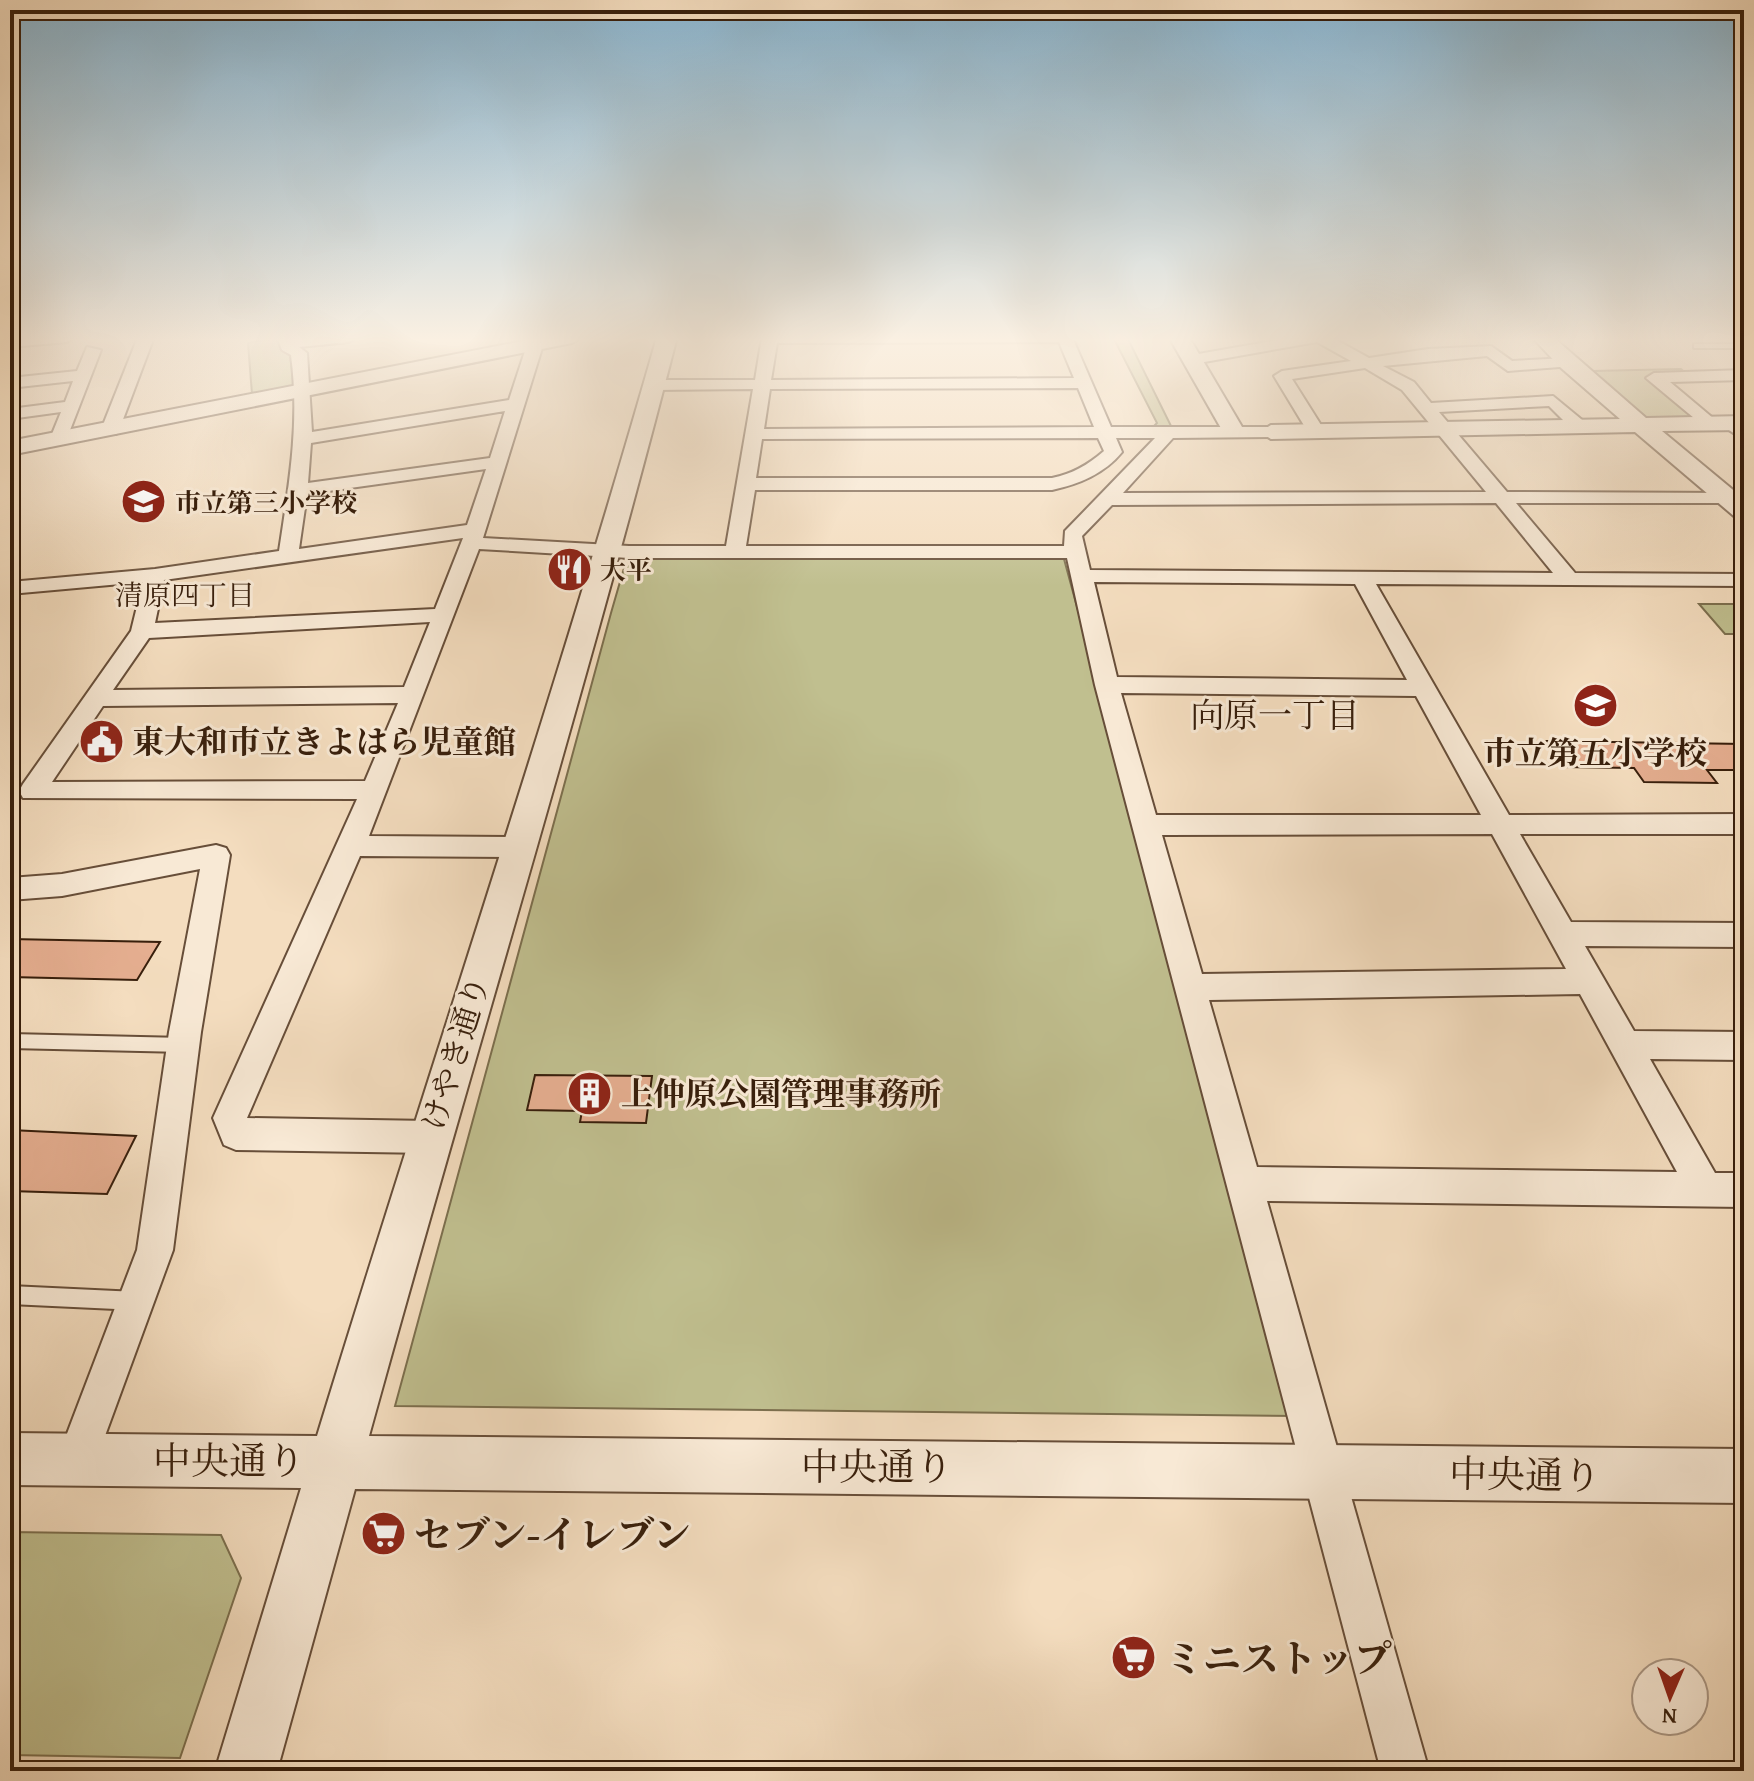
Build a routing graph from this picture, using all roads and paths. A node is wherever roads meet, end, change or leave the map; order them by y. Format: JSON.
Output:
{"nodes":[{"id":1,"x":65,"y":420,"type":"edge"},
{"id":2,"x":114,"y":420,"type":"edge"},
{"id":3,"x":160,"y":420,"type":"edge"},
{"id":4,"x":304,"y":420,"type":"edge"},
{"id":5,"x":417,"y":420,"type":"edge"},
{"id":6,"x":511,"y":420,"type":"edge"},
{"id":7,"x":644,"y":420,"type":"edge"},
{"id":8,"x":756,"y":420,"type":"edge"},
{"id":9,"x":1099,"y":420,"type":"edge"},
{"id":10,"x":1227,"y":420,"type":"edge"},
{"id":11,"x":1309,"y":420,"type":"edge"},
{"id":12,"x":1437,"y":420,"type":"edge"},
{"id":13,"x":1573,"y":420,"type":"edge"},
{"id":14,"x":1635,"y":420,"type":"edge"},
{"id":15,"x":1643,"y":427,"type":"junction"},
{"id":16,"x":1732,"y":427,"type":"edge"},
{"id":17,"x":1581,"y":428,"type":"junction"},
{"id":18,"x":110,"y":430,"type":"junction"},
{"id":19,"x":1234,"y":432,"type":"junction"},
{"id":20,"x":1271,"y":432,"type":"joint"},
{"id":21,"x":1446,"y":432,"type":"junction"},
{"id":22,"x":1104,"y":433,"type":"junction"},
{"id":23,"x":1163,"y":433,"type":"junction"},
{"id":24,"x":1317,"y":433,"type":"junction"},
{"id":25,"x":754,"y":434,"type":"junction"},
{"id":26,"x":59,"y":439,"type":"junction"},
{"id":27,"x":302,"y":439,"type":"junction"},
{"id":28,"x":10,"y":448,"type":"edge"},
{"id":29,"x":497,"y":462,"type":"junction"},
{"id":30,"x":746,"y":484,"type":"junction"},
{"id":31,"x":298,"y":490,"type":"junction"},
{"id":32,"x":1106,"y":499,"type":"junction"},
{"id":33,"x":1502,"y":500,"type":"junction"},
{"id":34,"x":1735,"y":505,"type":"edge"},
{"id":35,"x":473,"y":537,"type":"junction"},
{"id":36,"x":609,"y":551,"type":"junction"},
{"id":37,"x":735,"y":552,"type":"junction"},
{"id":38,"x":288,"y":557,"type":"junction"},
{"id":39,"x":1080,"y":564,"type":"junction"},
{"id":40,"x":155,"y":575,"type":"junction"},
{"id":41,"x":1569,"y":579,"type":"junction"},
{"id":42,"x":1363,"y":580,"type":"junction"},
{"id":43,"x":1744,"y":580,"type":"edge"},
{"id":44,"x":10,"y":588,"type":"edge"},
{"id":45,"x":443,"y":615,"type":"junction"},
{"id":46,"x":142,"y":631,"type":"junction"},
{"id":47,"x":1107,"y":685,"type":"junction"},
{"id":48,"x":1424,"y":688,"type":"junction"},
{"id":49,"x":413,"y":695,"type":"junction"},
{"id":50,"x":96,"y":698,"type":"junction"},
{"id":51,"x":374,"y":790,"type":"junction"},
{"id":52,"x":1744,"y":824,"type":"edge"},
{"id":53,"x":1146,"y":825,"type":"junction"},
{"id":54,"x":1501,"y":825,"type":"junction"},
{"id":55,"x":351,"y":846,"type":"junction"},
{"id":56,"x":517,"y":847,"type":"junction"},
{"id":57,"x":10,"y":889,"type":"edge"},
{"id":58,"x":1562,"y":934,"type":"junction"},
{"id":59,"x":1744,"y":935,"type":"edge"},
{"id":60,"x":1589,"y":981,"type":"junction"},
{"id":61,"x":1192,"y":987,"type":"junction"},
{"id":62,"x":10,"y":1041,"type":"edge"},
{"id":63,"x":184,"y":1045,"type":"junction"},
{"id":64,"x":1625,"y":1045,"type":"junction"},
{"id":65,"x":1744,"y":1046,"type":"edge"},
{"id":66,"x":430,"y":1137,"type":"junction"},
{"id":67,"x":1248,"y":1184,"type":"junction"},
{"id":68,"x":1706,"y":1190,"type":"junction"},
{"id":69,"x":1744,"y":1190,"type":"edge"},
{"id":70,"x":10,"y":1295,"type":"edge"},
{"id":71,"x":137,"y":1302,"type":"junction"},
{"id":72,"x":10,"y":1459,"type":"edge"},
{"id":73,"x":77,"y":1460,"type":"junction"},
{"id":74,"x":336,"y":1461,"type":"junction"},
{"id":75,"x":1324,"y":1471,"type":"junction"},
{"id":76,"x":1744,"y":1476,"type":"edge"},
{"id":77,"x":246,"y":1771,"type":"edge"},
{"id":78,"x":1405,"y":1771,"type":"edge"}],
"edges":[{"from":1,"to":26,"type":"street"},
{"from":2,"to":18,"type":"street"},
{"from":3,"to":18,"type":"street"},
{"from":4,"to":27,"type":"street"},
{"from":5,"to":27,"type":"street"},
{"from":6,"to":29,"type":"street"},
{"from":7,"to":36,"type":"street","name":"けやき通り"},
{"from":8,"to":25,"type":"street"},
{"from":9,"to":22,"type":"street"},
{"from":10,"to":19,"type":"street"},
{"from":11,"to":24,"type":"street"},
{"from":12,"to":21,"type":"street"},
{"from":13,"to":17,"type":"street"},
{"from":14,"to":15,"type":"street"},
{"from":15,"to":16,"type":"street"},
{"from":15,"to":17,"type":"street"},
{"from":15,"to":34,"type":"street"},
{"from":17,"to":21,"type":"street"},
{"from":18,"to":26,"type":"street"},
{"from":19,"to":20,"type":"street"},
{"from":19,"to":23,"type":"street"},
{"from":20,"to":24,"type":"street"},
{"from":21,"to":24,"type":"street"},
{"from":21,"to":33,"type":"street"},
{"from":22,"to":23,"type":"street"},
{"from":22,"to":25,"type":"street"},
{"from":22,"to":30,"type":"street"},
{"from":23,"to":32,"type":"street"},
{"from":25,"to":30,"type":"street"},
{"from":26,"to":28,"type":"street"},
{"from":27,"to":31,"type":"street"},
{"from":29,"to":31,"type":"street"},
{"from":29,"to":35,"type":"street"},
{"from":30,"to":37,"type":"street"},
{"from":31,"to":38,"type":"street"},
{"from":32,"to":33,"type":"street"},
{"from":32,"to":39,"type":"street"},
{"from":33,"to":34,"type":"street"},
{"from":33,"to":41,"type":"street"},
{"from":35,"to":36,"type":"street"},
{"from":35,"to":38,"type":"street"},
{"from":35,"to":45,"type":"street"},
{"from":36,"to":37,"type":"street"},
{"from":36,"to":56,"type":"street","name":"けやき通り"},
{"from":37,"to":39,"type":"street"},
{"from":38,"to":40,"type":"street"},
{"from":39,"to":42,"type":"street"},
{"from":39,"to":47,"type":"street"},
{"from":40,"to":44,"type":"street"},
{"from":40,"to":46,"type":"street"},
{"from":41,"to":42,"type":"street"},
{"from":41,"to":43,"type":"street"},
{"from":42,"to":48,"type":"street"},
{"from":45,"to":46,"type":"street"},
{"from":45,"to":49,"type":"street"},
{"from":46,"to":50,"type":"street"},
{"from":47,"to":48,"type":"street"},
{"from":47,"to":53,"type":"street"},
{"from":48,"to":54,"type":"street"},
{"from":49,"to":50,"type":"street"},
{"from":49,"to":51,"type":"street"},
{"from":50,"to":51,"type":"street"},
{"from":51,"to":55,"type":"street"},
{"from":52,"to":54,"type":"street"},
{"from":53,"to":54,"type":"street"},
{"from":53,"to":61,"type":"street"},
{"from":54,"to":58,"type":"street"},
{"from":55,"to":56,"type":"street"},
{"from":55,"to":66,"type":"street"},
{"from":56,"to":66,"type":"street","name":"けやき通り"},
{"from":57,"to":63,"type":"street"},
{"from":58,"to":59,"type":"street"},
{"from":58,"to":60,"type":"street"},
{"from":60,"to":61,"type":"street"},
{"from":60,"to":64,"type":"street"},
{"from":61,"to":67,"type":"street"},
{"from":62,"to":63,"type":"lane"},
{"from":63,"to":71,"type":"street"},
{"from":64,"to":65,"type":"street"},
{"from":64,"to":68,"type":"street"},
{"from":66,"to":74,"type":"street","name":"けやき通り"},
{"from":67,"to":68,"type":"street"},
{"from":67,"to":75,"type":"street"},
{"from":68,"to":69,"type":"street"},
{"from":70,"to":71,"type":"lane"},
{"from":71,"to":73,"type":"street"},
{"from":72,"to":73,"type":"street","name":"中央通り"},
{"from":73,"to":74,"type":"street","name":"中央通り"},
{"from":74,"to":75,"type":"street","name":"中央通り"},
{"from":74,"to":77,"type":"street","name":"けやき通り"},
{"from":75,"to":76,"type":"street","name":"中央通り"},
{"from":75,"to":78,"type":"street"}]}
